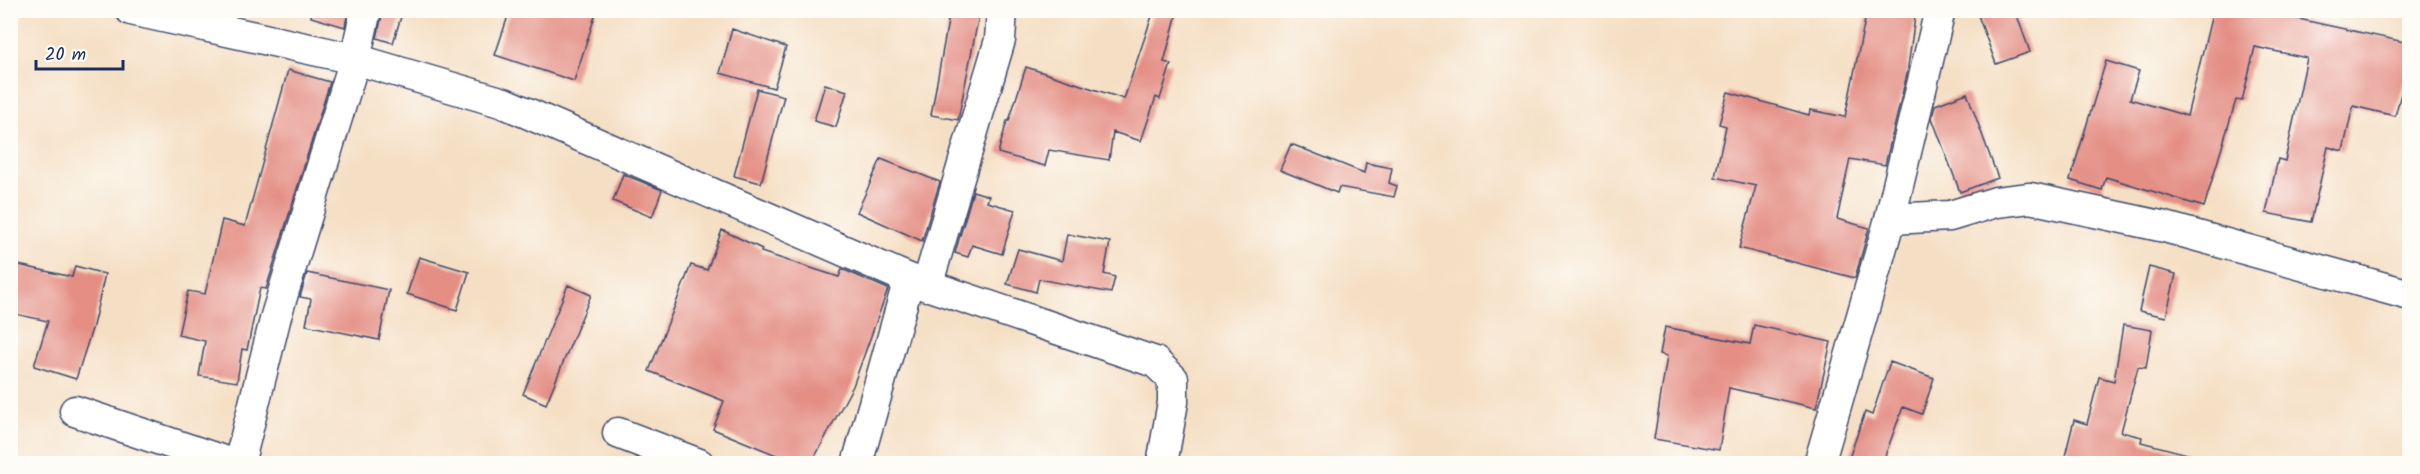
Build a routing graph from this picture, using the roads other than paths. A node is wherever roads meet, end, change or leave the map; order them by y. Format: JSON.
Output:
{"nodes":[{"id":1,"x":131,"y":10,"type":"edge"},
{"id":2,"x":366,"y":10,"type":"edge"},
{"id":3,"x":1002,"y":10,"type":"edge"},
{"id":4,"x":1940,"y":10,"type":"edge"},
{"id":5,"x":355,"y":59,"type":"junction"},
{"id":6,"x":1890,"y":219,"type":"junction"},
{"id":7,"x":918,"y":282,"type":"junction"},
{"id":8,"x":2409,"y":296,"type":"edge"},
{"id":9,"x":75,"y":411,"type":"dead end"},
{"id":10,"x":618,"y":433,"type":"dead end"},
{"id":11,"x":232,"y":464,"type":"edge"},
{"id":12,"x":239,"y":464,"type":"edge"},
{"id":13,"x":699,"y":464,"type":"edge"},
{"id":14,"x":856,"y":464,"type":"edge"},
{"id":15,"x":1162,"y":464,"type":"edge"},
{"id":16,"x":1819,"y":464,"type":"edge"}],
"edges":[{"from":1,"to":5,"type":"street"},
{"from":2,"to":5,"type":"street"},
{"from":3,"to":7,"type":"street"},
{"from":4,"to":6,"type":"street"},
{"from":5,"to":7,"type":"street"},
{"from":5,"to":12,"type":"street"},
{"from":6,"to":8,"type":"street"},
{"from":6,"to":16,"type":"street"},
{"from":7,"to":14,"type":"street"},
{"from":7,"to":15,"type":"street"},
{"from":9,"to":11,"type":"street"},
{"from":10,"to":13,"type":"street"}]}
